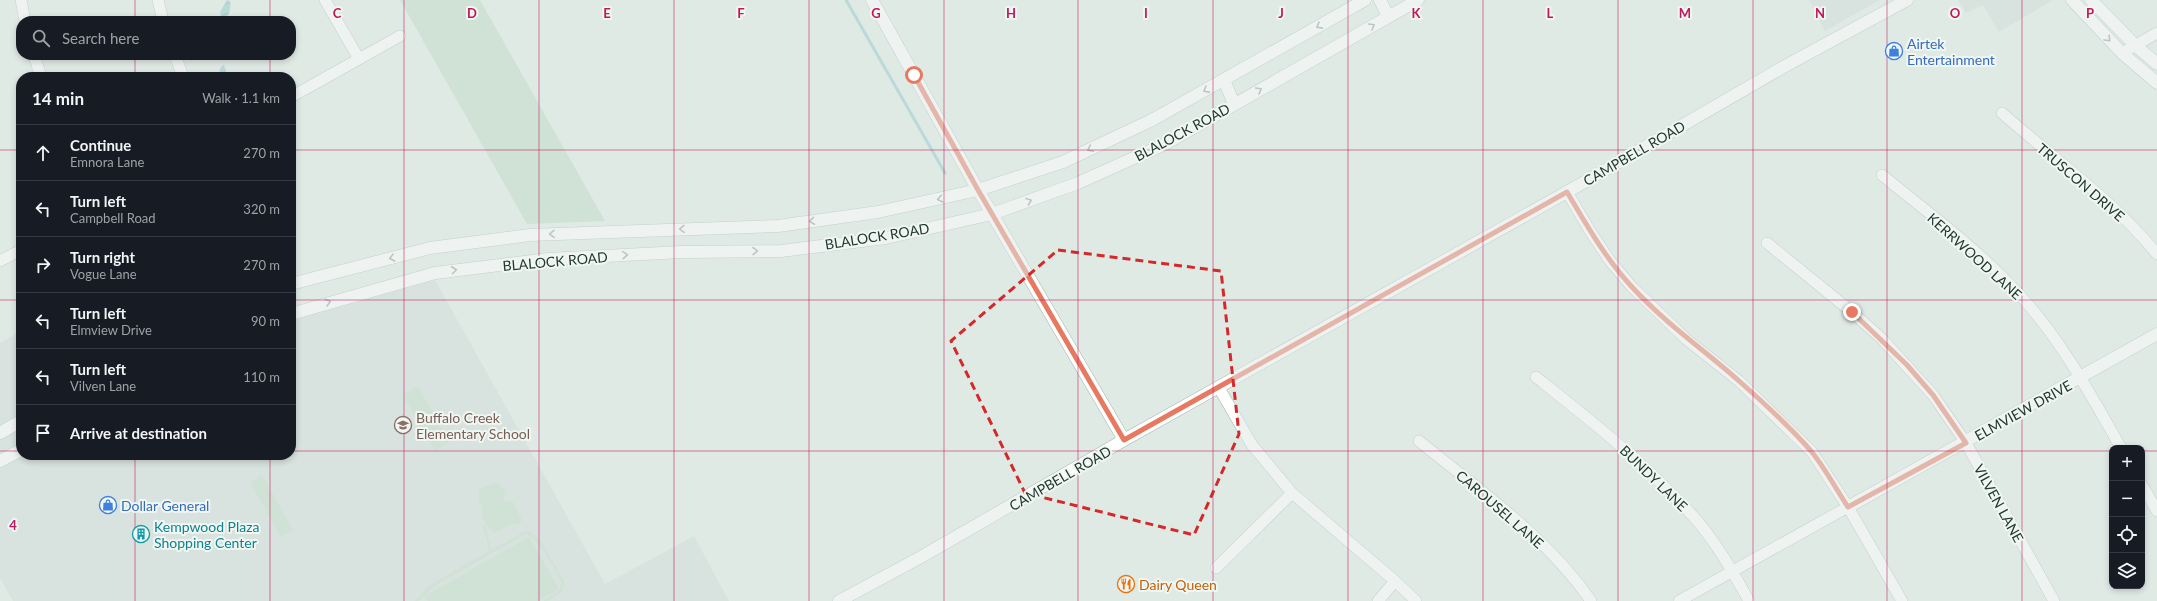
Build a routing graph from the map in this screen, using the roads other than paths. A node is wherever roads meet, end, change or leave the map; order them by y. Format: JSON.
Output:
{"nodes":[{"id":1,"x":21,"y":0,"type":"edge"},
{"id":2,"x":158,"y":0,"type":"edge"},
{"id":3,"x":325,"y":0,"type":"edge"},
{"id":4,"x":872,"y":0,"type":"edge"},
{"id":5,"x":1365,"y":0,"type":"edge"},
{"id":6,"x":1380,"y":0,"type":"edge"},
{"id":7,"x":1418,"y":0,"type":"edge"},
{"id":8,"x":1907,"y":0,"type":"edge"},
{"id":9,"x":2072,"y":0,"type":"edge"},
{"id":10,"x":2091,"y":0,"type":"edge"},
{"id":11,"x":23,"y":16,"type":"edge"},
{"id":12,"x":162,"y":16,"type":"edge"},
{"id":13,"x":1388,"y":16,"type":"junction"},
{"id":14,"x":2157,"y":33,"type":"edge"},
{"id":15,"x":400,"y":36,"type":"dead end"},
{"id":16,"x":2135,"y":45,"type":"junction"},
{"id":17,"x":2122,"y":53,"type":"junction"},
{"id":18,"x":358,"y":59,"type":"junction"},
{"id":19,"x":36,"y":60,"type":"edge"},
{"id":20,"x":177,"y":60,"type":"edge"},
{"id":21,"x":2157,"y":64,"type":"edge"},
{"id":22,"x":39,"y":72,"type":"edge"},
{"id":23,"x":181,"y":72,"type":"edge"},
{"id":24,"x":1224,"y":80,"type":"junction"},
{"id":25,"x":2157,"y":83,"type":"edge"},
{"id":26,"x":296,"y":94,"type":"edge"},
{"id":27,"x":1234,"y":104,"type":"junction"},
{"id":28,"x":2002,"y":113,"type":"dead end"},
{"id":29,"x":1882,"y":175,"type":"dead end"},
{"id":30,"x":978,"y":190,"type":"junction"},
{"id":31,"x":1567,"y":192,"type":"junction"},
{"id":32,"x":992,"y":214,"type":"junction"},
{"id":33,"x":1767,"y":243,"type":"dead end"},
{"id":34,"x":16,"y":253,"type":"edge"},
{"id":35,"x":2157,"y":254,"type":"edge"},
{"id":36,"x":0,"y":261,"type":"edge"},
{"id":37,"x":296,"y":283,"type":"edge"},
{"id":38,"x":296,"y":313,"type":"edge"},
{"id":39,"x":2157,"y":334,"type":"edge"},
{"id":40,"x":1536,"y":377,"type":"dead end"},
{"id":41,"x":2081,"y":378,"type":"junction"},
{"id":42,"x":1219,"y":388,"type":"junction"},
{"id":43,"x":16,"y":424,"type":"edge"},
{"id":44,"x":0,"y":433,"type":"edge"},
{"id":45,"x":1124,"y":440,"type":"junction"},
{"id":46,"x":1419,"y":441,"type":"dead end"},
{"id":47,"x":1966,"y":443,"type":"junction"},
{"id":48,"x":2119,"y":445,"type":"edge"},
{"id":49,"x":16,"y":453,"type":"edge"},
{"id":50,"x":0,"y":461,"type":"edge"},
{"id":51,"x":2145,"y":490,"type":"edge"},
{"id":52,"x":1292,"y":493,"type":"junction"},
{"id":53,"x":1848,"y":507,"type":"junction"},
{"id":54,"x":2157,"y":511,"type":"edge"},
{"id":55,"x":1216,"y":568,"type":"dead end"},
{"id":56,"x":1732,"y":571,"type":"junction"},
{"id":57,"x":1395,"y":580,"type":"junction"},
{"id":58,"x":839,"y":601,"type":"edge"},
{"id":59,"x":1378,"y":601,"type":"edge"},
{"id":60,"x":1416,"y":601,"type":"edge"},
{"id":61,"x":1591,"y":601,"type":"edge"},
{"id":62,"x":1679,"y":601,"type":"edge"},
{"id":63,"x":1749,"y":601,"type":"edge"},
{"id":64,"x":1902,"y":601,"type":"edge"},
{"id":65,"x":2054,"y":601,"type":"edge"}],
"edges":[{"from":1,"to":11,"type":"street"},
{"from":2,"to":12,"type":"street"},
{"from":3,"to":18,"type":"street"},
{"from":4,"to":30,"type":"main road"},
{"from":5,"to":24,"type":"main road","name":"BLALOCK ROAD","one_way":true},
{"from":6,"to":13,"type":"main road"},
{"from":7,"to":13,"type":"main road","name":"BLALOCK ROAD"},
{"from":8,"to":31,"type":"main road","name":"CAMPBELL ROAD"},
{"from":9,"to":17,"type":"main road","one_way":true},
{"from":10,"to":16,"type":"main road"},
{"from":27,"to":13,"type":"main road","name":"BLALOCK ROAD","one_way":true},
{"from":14,"to":16,"type":"street"},
{"from":15,"to":18,"type":"street"},
{"from":16,"to":17,"type":"street"},
{"from":16,"to":21,"type":"main road"},
{"from":17,"to":25,"type":"main road"},
{"from":18,"to":26,"type":"street"},
{"from":19,"to":22,"type":"street"},
{"from":20,"to":23,"type":"street"},
{"from":24,"to":27,"type":"main road"},
{"from":24,"to":30,"type":"main road","name":"BLALOCK ROAD","one_way":true},
{"from":32,"to":27,"type":"main road","name":"BLALOCK ROAD","one_way":true},
{"from":28,"to":35,"type":"street","name":"TRUSCON DRIVE"},
{"from":29,"to":41,"type":"street","name":"KERRWOOD LANE"},
{"from":30,"to":32,"type":"main road"},
{"from":30,"to":37,"type":"main road","name":"BLALOCK ROAD","one_way":true},
{"from":31,"to":42,"type":"main road","name":"CAMPBELL ROAD"},
{"from":31,"to":53,"type":"street"},
{"from":38,"to":32,"type":"main road","name":"BLALOCK ROAD","one_way":true},
{"from":32,"to":45,"type":"main road"},
{"from":33,"to":47,"type":"street","name":"VILVEN LANE"},
{"from":34,"to":36,"type":"street"},
{"from":39,"to":41,"type":"main road","name":"ELMVIEW DRIVE"},
{"from":40,"to":56,"type":"street","name":"BUNDY LANE"},
{"from":41,"to":47,"type":"main road","name":"ELMVIEW DRIVE"},
{"from":41,"to":48,"type":"street","name":"KERRWOOD LANE"},
{"from":42,"to":45,"type":"main road","name":"CAMPBELL ROAD"},
{"from":42,"to":52,"type":"street"},
{"from":43,"to":44,"type":"main road"},
{"from":45,"to":58,"type":"main road","name":"CAMPBELL ROAD"},
{"from":46,"to":61,"type":"street","name":"CAROUSEL LANE"},
{"from":47,"to":53,"type":"main road","name":"ELMVIEW DRIVE"},
{"from":47,"to":65,"type":"street","name":"VILVEN LANE"},
{"from":49,"to":50,"type":"main road"},
{"from":51,"to":54,"type":"street"},
{"from":52,"to":55,"type":"street"},
{"from":52,"to":57,"type":"street"},
{"from":53,"to":56,"type":"street","name":"ELMVIEW DRIVE"},
{"from":53,"to":64,"type":"street"},
{"from":56,"to":62,"type":"street","name":"ELMVIEW DRIVE"},
{"from":56,"to":63,"type":"street","name":"BUNDY LANE"},
{"from":57,"to":59,"type":"street"},
{"from":57,"to":60,"type":"street"}]}
